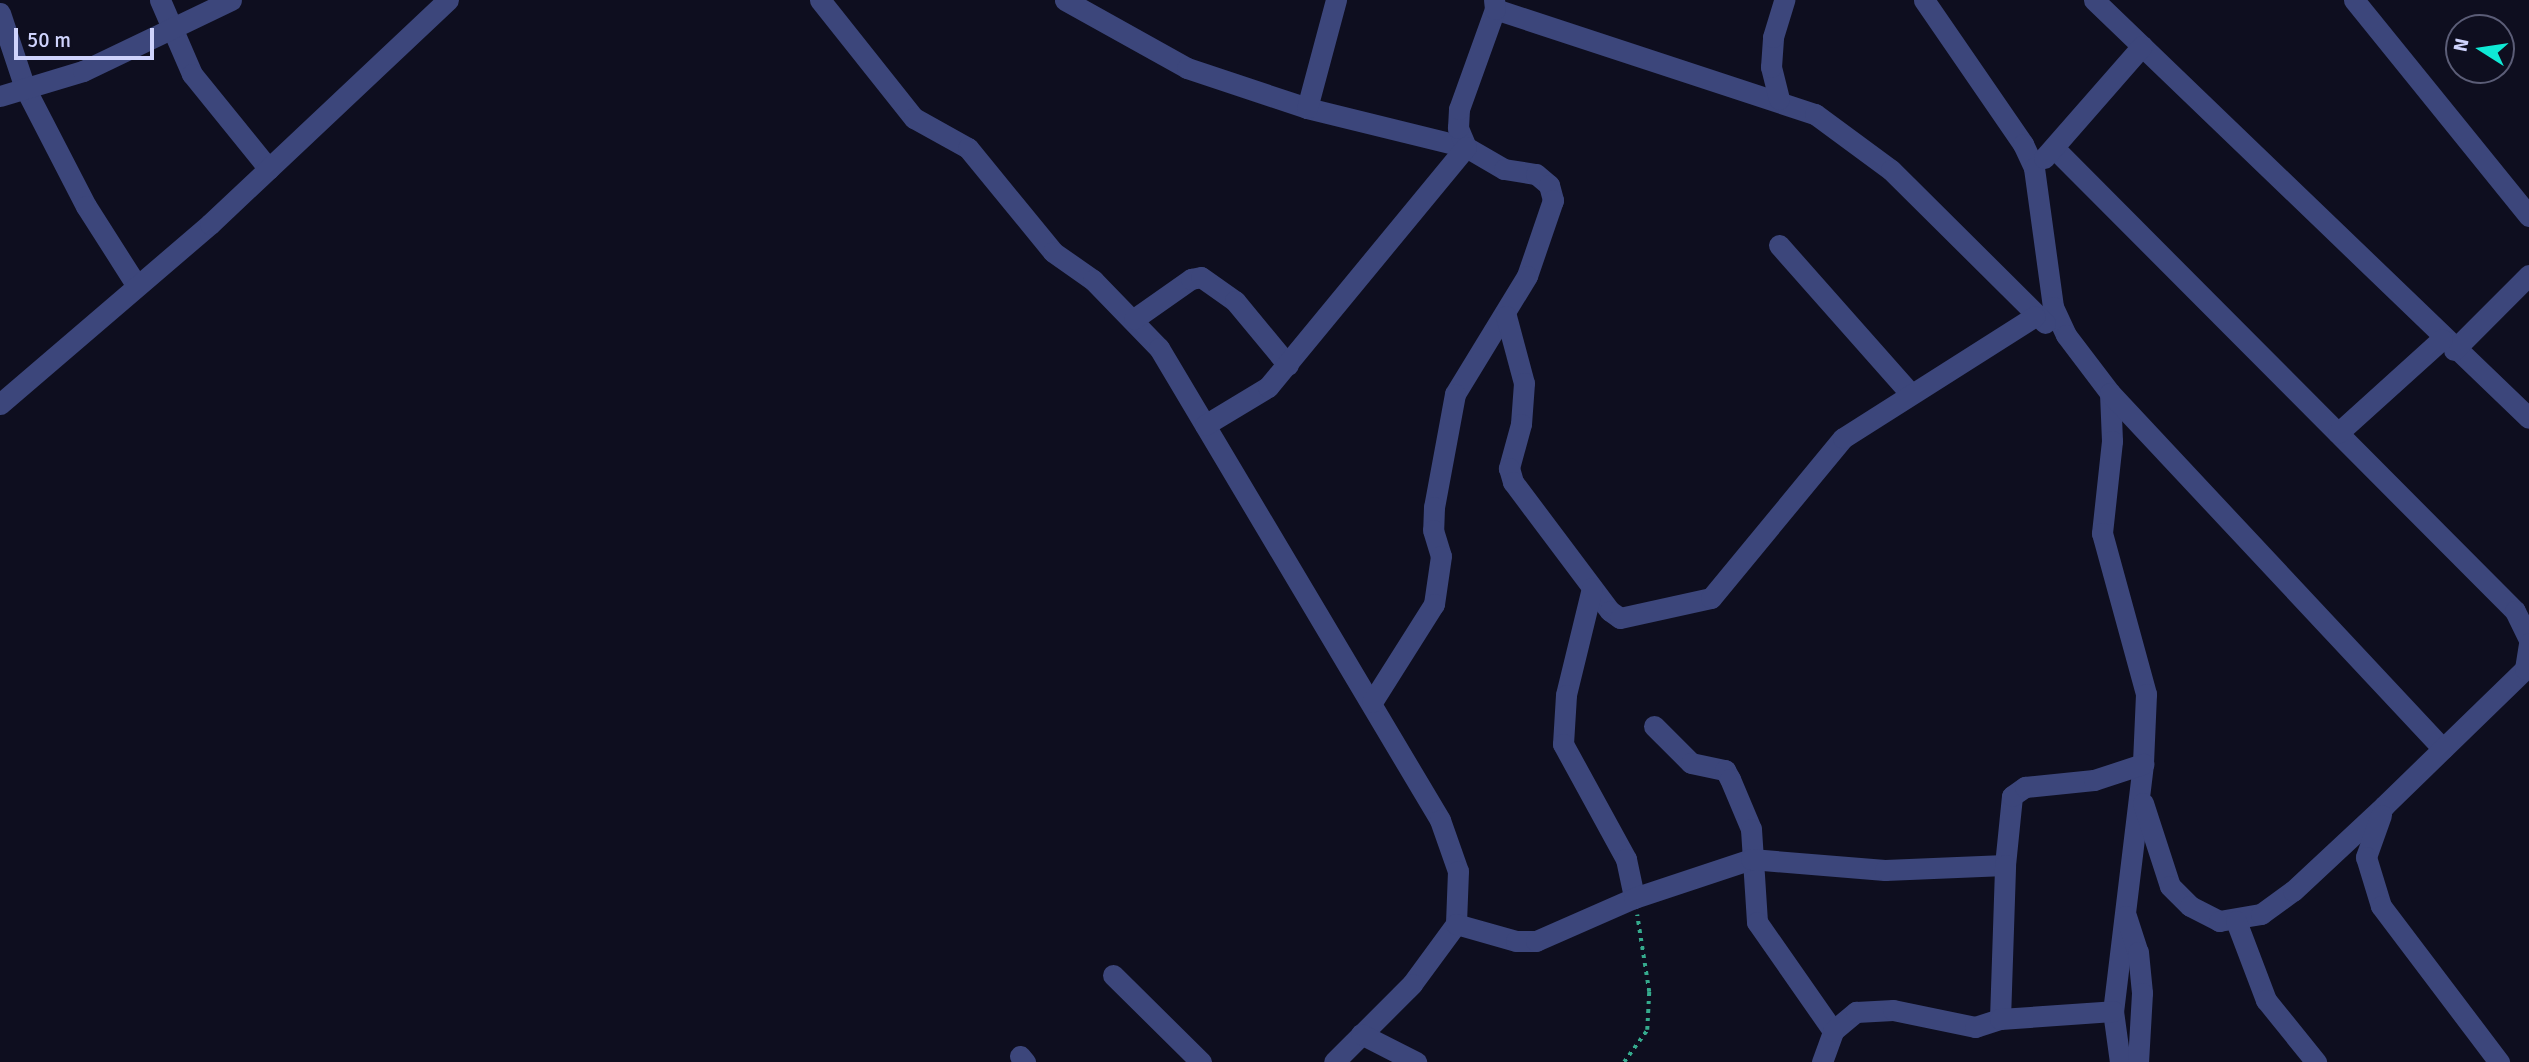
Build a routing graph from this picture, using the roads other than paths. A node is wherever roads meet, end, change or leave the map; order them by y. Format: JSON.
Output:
{"nodes":[{"id":1,"x":160,"y":0,"type":"edge"},
{"id":2,"x":231,"y":0,"type":"edge"},
{"id":3,"x":820,"y":0,"type":"edge"},
{"id":4,"x":1336,"y":0,"type":"edge"},
{"id":5,"x":1784,"y":0,"type":"edge"},
{"id":6,"x":1923,"y":0,"type":"edge"},
{"id":7,"x":2094,"y":0,"type":"edge"},
{"id":8,"x":2354,"y":0,"type":"edge"},
{"id":9,"x":440,"y":3,"type":"edge"},
{"id":10,"x":1078,"y":4,"type":"edge"},
{"id":11,"x":1494,"y":4,"type":"edge"},
{"id":12,"x":0,"y":13,"type":"edge"},
{"id":13,"x":170,"y":29,"type":"junction"},
{"id":14,"x":2142,"y":46,"type":"junction"},
{"id":15,"x":25,"y":88,"type":"junction"},
{"id":16,"x":0,"y":96,"type":"edge"},
{"id":17,"x":1779,"y":99,"type":"junction"},
{"id":18,"x":1307,"y":108,"type":"junction"},
{"id":19,"x":1466,"y":147,"type":"junction"},
{"id":20,"x":2054,"y":148,"type":"junction"},
{"id":21,"x":2034,"y":168,"type":"junction"},
{"id":22,"x":269,"y":169,"type":"junction"},
{"id":23,"x":2529,"y":216,"type":"edge"},
{"id":24,"x":1779,"y":244,"type":"dead end"},
{"id":25,"x":2529,"y":275,"type":"edge"},
{"id":26,"x":135,"y":283,"type":"junction"},
{"id":27,"x":1506,"y":316,"type":"junction"},
{"id":28,"x":2035,"y":316,"type":"junction"},
{"id":29,"x":1134,"y":318,"type":"junction"},
{"id":30,"x":2066,"y":335,"type":"junction"},
{"id":31,"x":2448,"y":344,"type":"junction"},
{"id":32,"x":1287,"y":365,"type":"junction"},
{"id":33,"x":1910,"y":393,"type":"junction"},
{"id":34,"x":2110,"y":393,"type":"junction"},
{"id":35,"x":0,"y":404,"type":"edge"},
{"id":36,"x":2529,"y":418,"type":"edge"},
{"id":37,"x":1205,"y":425,"type":"junction"},
{"id":38,"x":2338,"y":433,"type":"junction"},
{"id":39,"x":1592,"y":588,"type":"junction"},
{"id":40,"x":2529,"y":642,"type":"edge"},
{"id":41,"x":1372,"y":702,"type":"junction"},
{"id":42,"x":1654,"y":726,"type":"dead end"},
{"id":43,"x":2443,"y":749,"type":"junction"},
{"id":44,"x":2143,"y":764,"type":"junction"},
{"id":45,"x":2140,"y":790,"type":"junction"},
{"id":46,"x":2384,"y":806,"type":"junction"},
{"id":47,"x":1751,"y":859,"type":"junction"},
{"id":48,"x":2006,"y":865,"type":"junction"},
{"id":49,"x":1634,"y":898,"type":"junction"},
{"id":50,"x":2123,"y":909,"type":"junction"},
{"id":51,"x":2236,"y":921,"type":"junction"},
{"id":52,"x":1456,"y":924,"type":"junction"},
{"id":53,"x":1113,"y":975,"type":"dead end"},
{"id":54,"x":2113,"y":1011,"type":"junction"},
{"id":55,"x":2000,"y":1019,"type":"junction"},
{"id":56,"x":1833,"y":1031,"type":"junction"},
{"id":57,"x":1361,"y":1034,"type":"junction"},
{"id":58,"x":2136,"y":1060,"type":"edge"},
{"id":59,"x":1200,"y":1062,"type":"edge"},
{"id":60,"x":1334,"y":1062,"type":"edge"},
{"id":61,"x":1416,"y":1062,"type":"edge"},
{"id":62,"x":1822,"y":1062,"type":"edge"},
{"id":63,"x":2316,"y":1062,"type":"edge"},
{"id":64,"x":2499,"y":1062,"type":"edge"}],
"edges":[{"from":1,"to":13,"type":"street"},
{"from":2,"to":13,"type":"street"},
{"from":3,"to":29,"type":"street"},
{"from":4,"to":18,"type":"street"},
{"from":5,"to":17,"type":"street"},
{"from":6,"to":21,"type":"street"},
{"from":7,"to":14,"type":"street"},
{"from":8,"to":23,"type":"street"},
{"from":9,"to":22,"type":"street"},
{"from":10,"to":18,"type":"street"},
{"from":11,"to":17,"type":"street"},
{"from":11,"to":19,"type":"street"},
{"from":12,"to":15,"type":"street"},
{"from":13,"to":15,"type":"street"},
{"from":13,"to":22,"type":"street"},
{"from":14,"to":20,"type":"street"},
{"from":14,"to":31,"type":"street"},
{"from":15,"to":16,"type":"street"},
{"from":15,"to":26,"type":"street"},
{"from":17,"to":28,"type":"street"},
{"from":18,"to":19,"type":"street"},
{"from":19,"to":27,"type":"street"},
{"from":19,"to":32,"type":"street"},
{"from":20,"to":21,"type":"street"},
{"from":20,"to":38,"type":"street"},
{"from":21,"to":30,"type":"street"},
{"from":22,"to":26,"type":"street"},
{"from":24,"to":33,"type":"street"},
{"from":25,"to":31,"type":"street"},
{"from":26,"to":35,"type":"street"},
{"from":27,"to":39,"type":"street"},
{"from":27,"to":41,"type":"street"},
{"from":28,"to":30,"type":"street"},
{"from":28,"to":33,"type":"street"},
{"from":29,"to":32,"type":"street"},
{"from":29,"to":37,"type":"street"},
{"from":30,"to":34,"type":"street"},
{"from":31,"to":36,"type":"street"},
{"from":31,"to":38,"type":"street"},
{"from":32,"to":37,"type":"street"},
{"from":33,"to":39,"type":"street"},
{"from":34,"to":43,"type":"street"},
{"from":34,"to":44,"type":"street"},
{"from":37,"to":41,"type":"street"},
{"from":38,"to":40,"type":"street"},
{"from":39,"to":49,"type":"street"},
{"from":40,"to":43,"type":"street"},
{"from":41,"to":52,"type":"street"},
{"from":42,"to":47,"type":"street"},
{"from":43,"to":46,"type":"street"},
{"from":44,"to":45,"type":"street"},
{"from":44,"to":48,"type":"street"},
{"from":45,"to":50,"type":"street"},
{"from":45,"to":51,"type":"street"},
{"from":46,"to":51,"type":"street"},
{"from":46,"to":64,"type":"street"},
{"from":47,"to":48,"type":"street"},
{"from":47,"to":49,"type":"street"},
{"from":47,"to":56,"type":"street"},
{"from":48,"to":55,"type":"street"},
{"from":49,"to":52,"type":"street"},
{"from":50,"to":54,"type":"street"},
{"from":50,"to":58,"type":"street"},
{"from":51,"to":63,"type":"street"},
{"from":52,"to":57,"type":"street"},
{"from":53,"to":59,"type":"street"},
{"from":54,"to":55,"type":"street"},
{"from":54,"to":58,"type":"street"},
{"from":55,"to":56,"type":"street"},
{"from":56,"to":62,"type":"street"},
{"from":57,"to":60,"type":"street"},
{"from":57,"to":61,"type":"street"}]}
